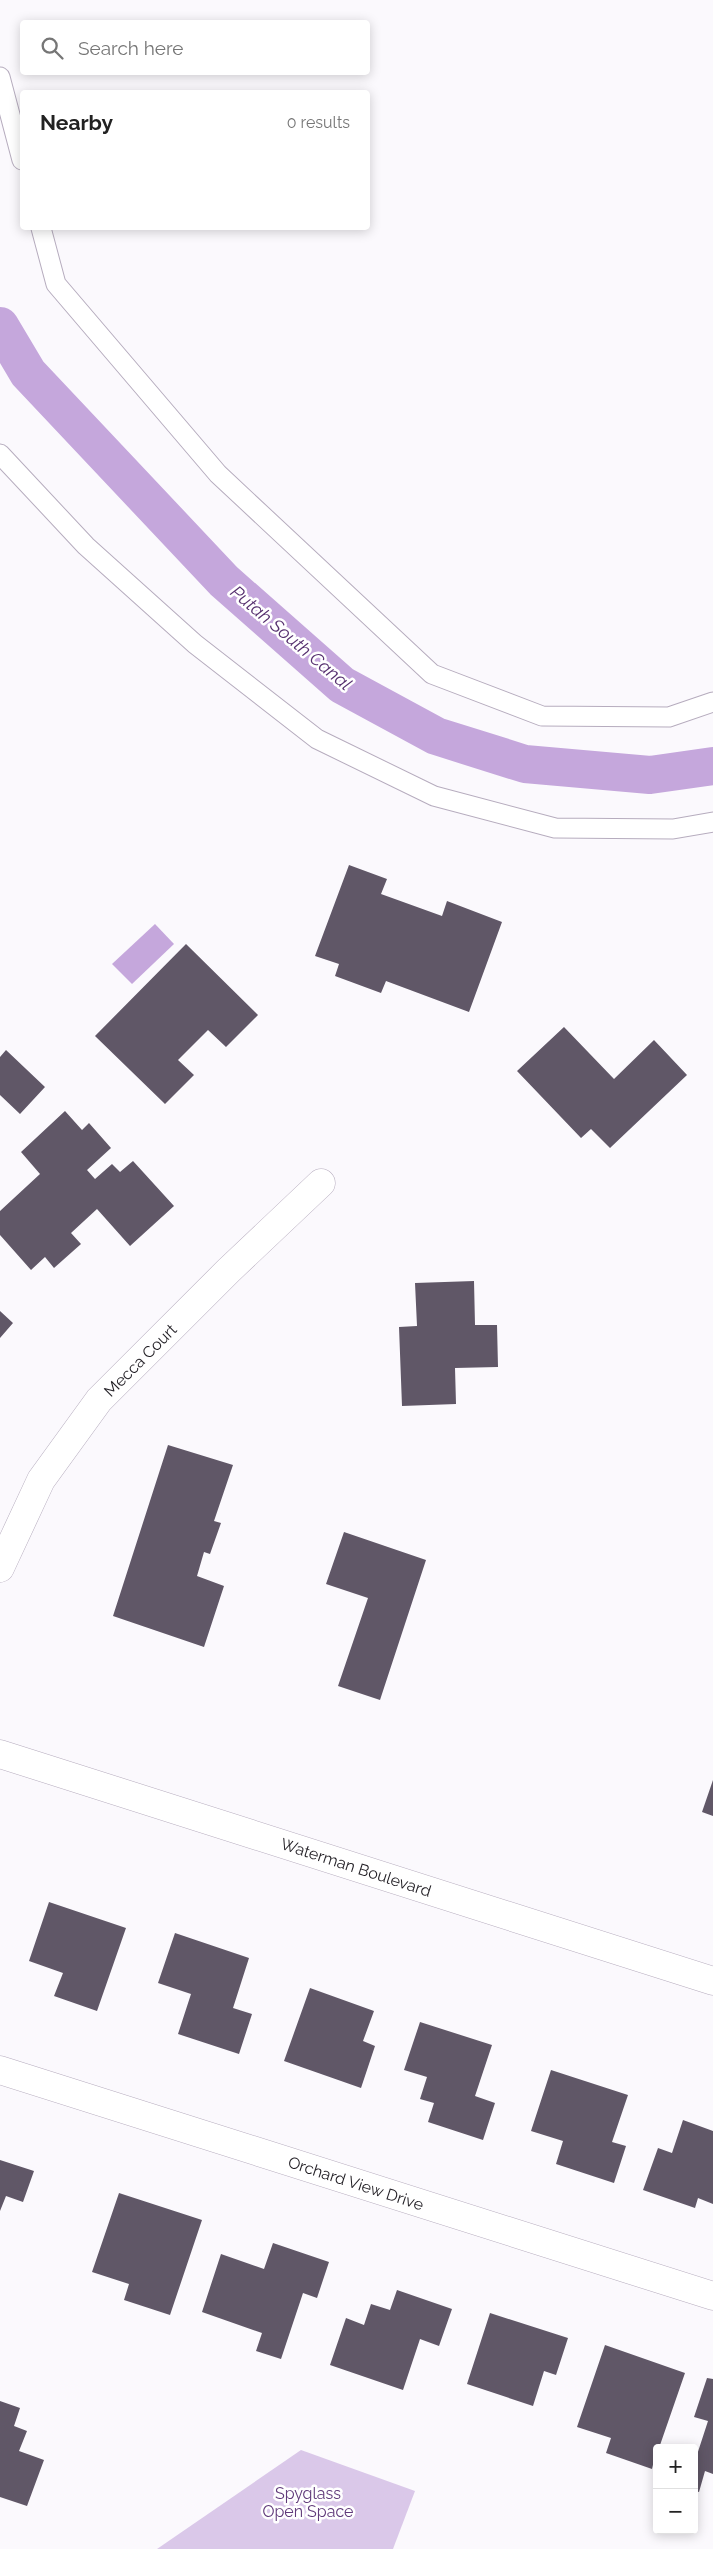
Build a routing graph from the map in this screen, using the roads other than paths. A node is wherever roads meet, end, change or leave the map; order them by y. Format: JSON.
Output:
{"nodes":[{"id":1,"x":0,"y":77,"type":"edge"},
{"id":2,"x":20,"y":152,"type":"edge"},
{"id":3,"x":42,"y":230,"type":"edge"},
{"id":4,"x":0,"y":454,"type":"edge"},
{"id":5,"x":713,"y":702,"type":"edge"},
{"id":6,"x":713,"y":822,"type":"edge"},
{"id":7,"x":321,"y":1184,"type":"dead end"},
{"id":8,"x":0,"y":1568,"type":"edge"},
{"id":9,"x":0,"y":1754,"type":"edge"},
{"id":10,"x":713,"y":1981,"type":"edge"},
{"id":11,"x":0,"y":2070,"type":"edge"},
{"id":12,"x":713,"y":2296,"type":"edge"}],
"edges":[{"from":1,"to":2,"type":"lane"},
{"from":3,"to":5,"type":"lane"},
{"from":4,"to":6,"type":"lane"},
{"from":7,"to":8,"type":"street","name":"Mecca Court"},
{"from":9,"to":10,"type":"street","name":"Waterman Boulevard"},
{"from":11,"to":12,"type":"street","name":"Orchard View Drive"}]}
